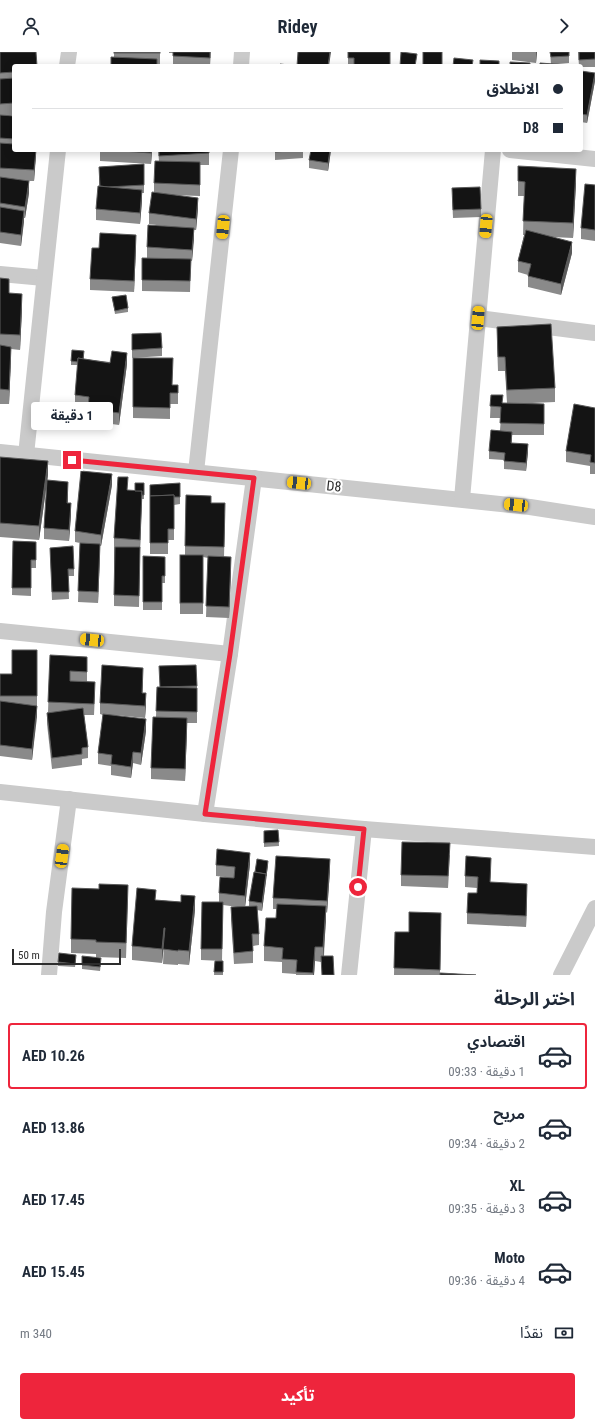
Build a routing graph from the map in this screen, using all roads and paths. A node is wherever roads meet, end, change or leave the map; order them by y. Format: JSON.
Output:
{"nodes":[{"id":1,"x":69,"y":52,"type":"edge"},
{"id":2,"x":242,"y":52,"type":"edge"},
{"id":3,"x":67,"y":64,"type":"edge"},
{"id":4,"x":241,"y":64,"type":"edge"},
{"id":5,"x":58,"y":152,"type":"edge"},
{"id":6,"x":231,"y":152,"type":"edge"},
{"id":7,"x":493,"y":152,"type":"edge"},
{"id":8,"x":529,"y":152,"type":"edge"},
{"id":9,"x":595,"y":159,"type":"edge"},
{"id":10,"x":0,"y":274,"type":"edge"},
{"id":11,"x":44,"y":278,"type":"junction"},
{"id":12,"x":478,"y":318,"type":"junction"},
{"id":13,"x":595,"y":333,"type":"edge"},
{"id":14,"x":0,"y":452,"type":"edge"},
{"id":15,"x":26,"y":455,"type":"junction"},
{"id":16,"x":196,"y":472,"type":"junction"},
{"id":17,"x":254,"y":478,"type":"junction"},
{"id":18,"x":462,"y":500,"type":"junction"},
{"id":19,"x":595,"y":517,"type":"edge"},
{"id":20,"x":0,"y":631,"type":"edge"},
{"id":21,"x":230,"y":654,"type":"junction"},
{"id":22,"x":0,"y":792,"type":"edge"},
{"id":23,"x":69,"y":799,"type":"junction"},
{"id":24,"x":205,"y":814,"type":"junction"},
{"id":25,"x":364,"y":829,"type":"junction"},
{"id":26,"x":595,"y":847,"type":"edge"},
{"id":27,"x":595,"y":908,"type":"edge"},
{"id":28,"x":49,"y":975,"type":"edge"},
{"id":29,"x":349,"y":975,"type":"edge"},
{"id":30,"x":561,"y":975,"type":"edge"}],
"edges":[{"from":1,"to":3,"type":"street"},
{"from":2,"to":4,"type":"street"},
{"from":5,"to":11,"type":"street"},
{"from":6,"to":16,"type":"street"},
{"from":7,"to":12,"type":"street"},
{"from":8,"to":9,"type":"street"},
{"from":10,"to":11,"type":"street"},
{"from":11,"to":15,"type":"street"},
{"from":12,"to":13,"type":"street"},
{"from":12,"to":18,"type":"street"},
{"from":14,"to":15,"type":"street","name":"D8"},
{"from":15,"to":16,"type":"street","name":"D8"},
{"from":16,"to":17,"type":"street","name":"D8"},
{"from":17,"to":18,"type":"street","name":"D8"},
{"from":17,"to":21,"type":"street"},
{"from":18,"to":19,"type":"street","name":"D8"},
{"from":20,"to":21,"type":"street"},
{"from":21,"to":24,"type":"street"},
{"from":22,"to":23,"type":"street"},
{"from":23,"to":24,"type":"street"},
{"from":23,"to":28,"type":"street"},
{"from":24,"to":25,"type":"street"},
{"from":25,"to":26,"type":"street"},
{"from":25,"to":29,"type":"street"},
{"from":27,"to":30,"type":"street"}]}
